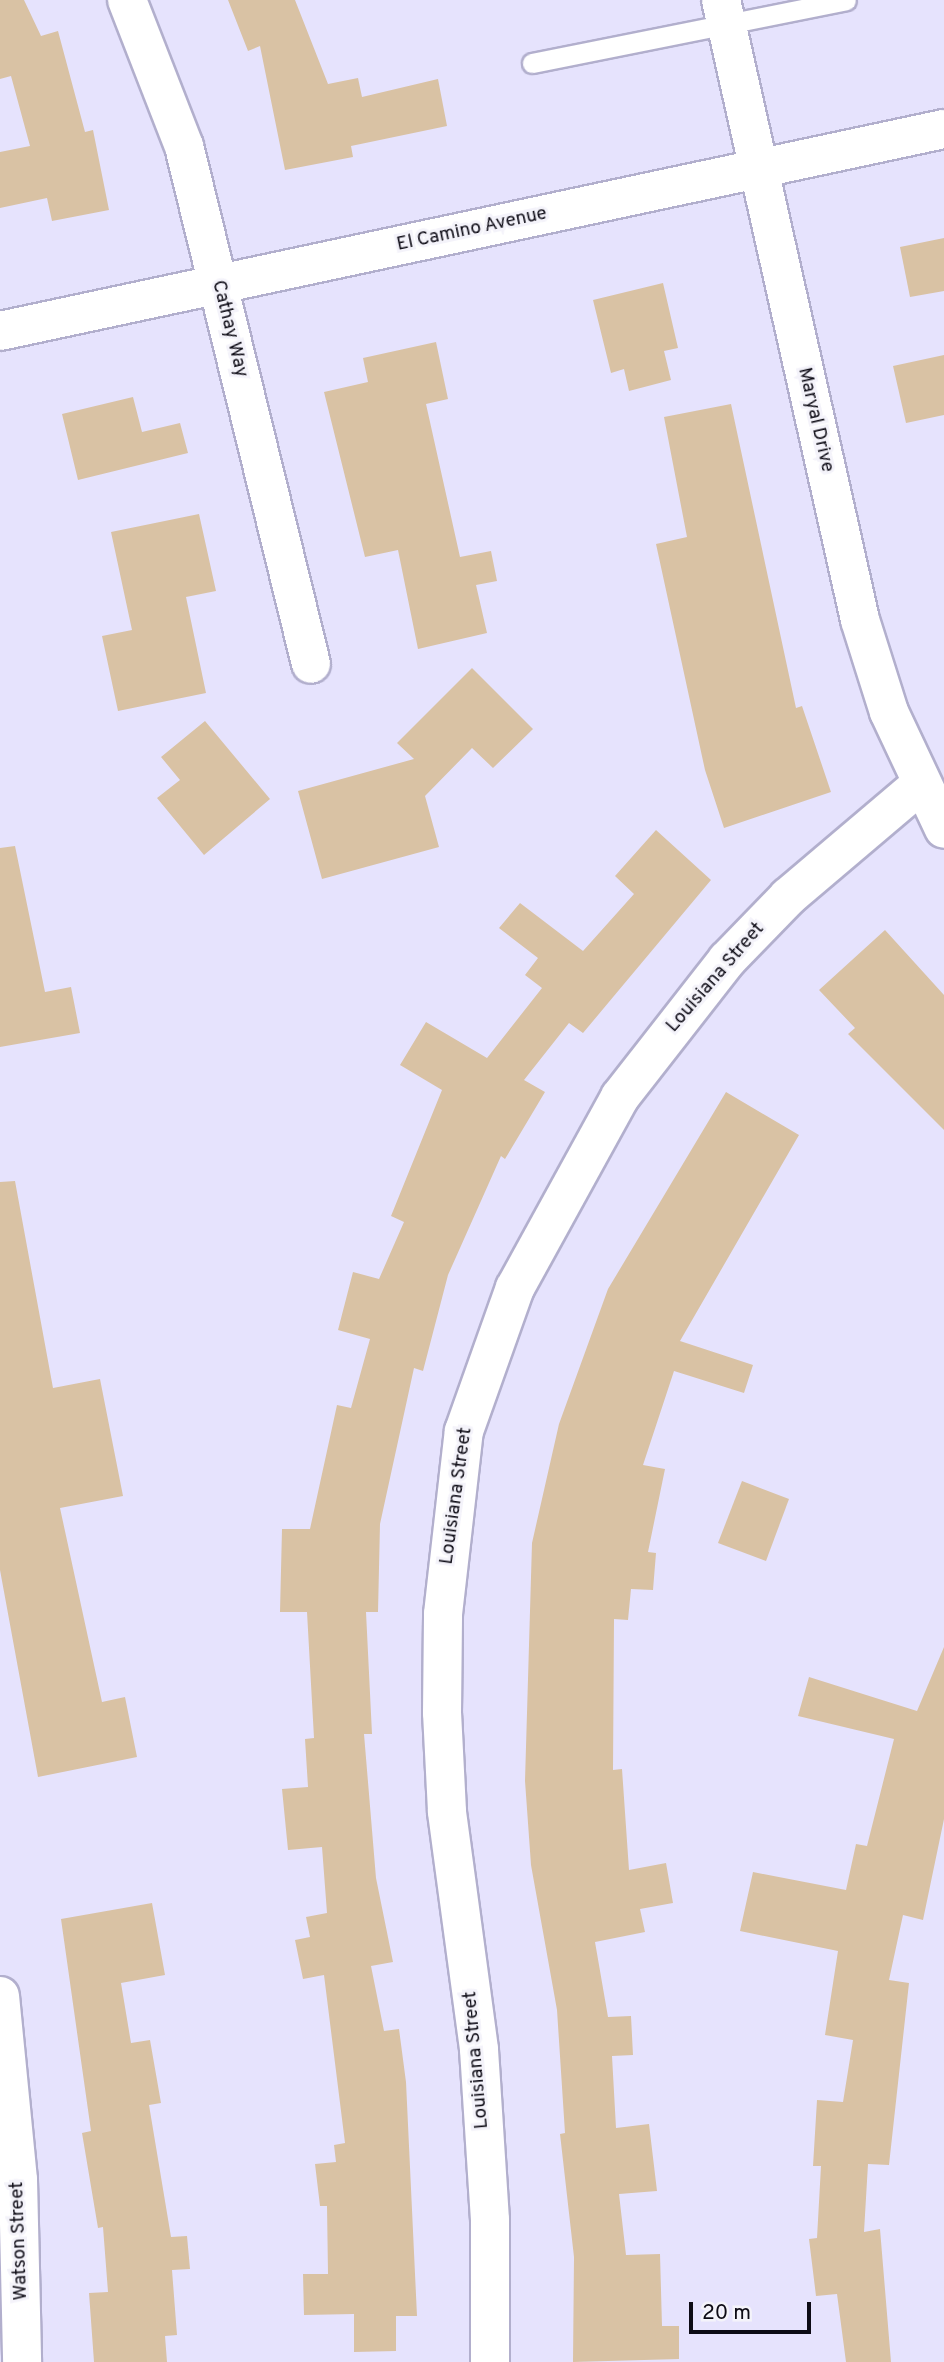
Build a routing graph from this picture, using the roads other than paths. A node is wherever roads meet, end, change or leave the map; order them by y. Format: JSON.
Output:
{"nodes":[{"id":1,"x":127,"y":0,"type":"edge"},
{"id":2,"x":846,"y":0,"type":"edge"},
{"id":3,"x":724,"y":13,"type":"edge"},
{"id":4,"x":531,"y":63,"type":"dead end"},
{"id":5,"x":944,"y":129,"type":"edge"},
{"id":6,"x":759,"y":169,"type":"junction"},
{"id":7,"x":219,"y":284,"type":"junction"},
{"id":8,"x":0,"y":331,"type":"edge"},
{"id":9,"x":311,"y":664,"type":"dead end"},
{"id":10,"x":920,"y":785,"type":"junction"},
{"id":11,"x":944,"y":829,"type":"edge"},
{"id":12,"x":0,"y":1996,"type":"edge"},
{"id":13,"x":22,"y":2362,"type":"edge"},
{"id":14,"x":490,"y":2362,"type":"edge"}],
"edges":[{"from":1,"to":7,"type":"street","name":"Cathay Way"},
{"from":2,"to":3,"type":"lane"},
{"from":3,"to":4,"type":"lane"},
{"from":3,"to":6,"type":"street","name":"Maryal Drive"},
{"from":5,"to":6,"type":"street","name":"El Camino Avenue"},
{"from":6,"to":7,"type":"street","name":"El Camino Avenue"},
{"from":6,"to":10,"type":"street","name":"Maryal Drive"},
{"from":7,"to":8,"type":"street","name":"El Camino Avenue"},
{"from":7,"to":9,"type":"street","name":"Cathay Way"},
{"from":10,"to":11,"type":"street","name":"Maryal Drive"},
{"from":10,"to":14,"type":"street","name":"Louisiana Street"},
{"from":12,"to":13,"type":"street","name":"Watson Street"}]}
